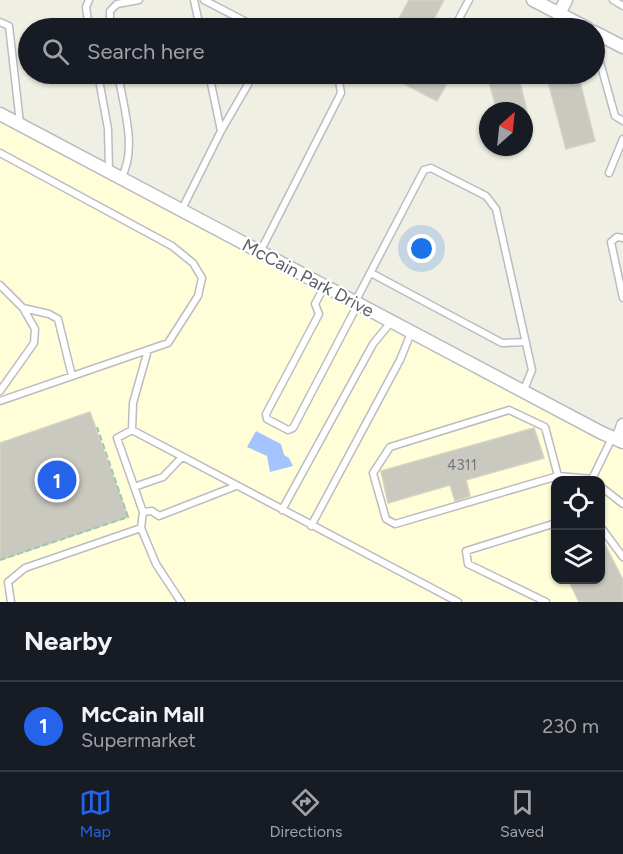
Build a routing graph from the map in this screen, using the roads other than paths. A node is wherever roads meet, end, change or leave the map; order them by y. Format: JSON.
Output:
{"nodes":[{"id":1,"x":89,"y":0,"type":"edge"},
{"id":2,"x":140,"y":0,"type":"edge"},
{"id":3,"x":194,"y":0,"type":"edge"},
{"id":4,"x":204,"y":0,"type":"edge"},
{"id":5,"x":468,"y":0,"type":"edge"},
{"id":6,"x":533,"y":0,"type":"edge"},
{"id":7,"x":566,"y":0,"type":"edge"},
{"id":8,"x":613,"y":0,"type":"edge"},
{"id":9,"x":623,"y":6,"type":"edge"},
{"id":10,"x":559,"y":14,"type":"junction"},
{"id":11,"x":88,"y":18,"type":"edge"},
{"id":12,"x":110,"y":18,"type":"edge"},
{"id":13,"x":198,"y":18,"type":"edge"},
{"id":14,"x":239,"y":18,"type":"edge"},
{"id":15,"x":459,"y":18,"type":"edge"},
{"id":16,"x":557,"y":18,"type":"edge"},
{"id":17,"x":567,"y":18,"type":"edge"},
{"id":18,"x":0,"y":22,"type":"edge"},
{"id":19,"x":605,"y":38,"type":"edge"},
{"id":20,"x":623,"y":47,"type":"edge"},
{"id":21,"x":605,"y":80,"type":"edge"},
{"id":22,"x":100,"y":84,"type":"edge"},
{"id":23,"x":120,"y":84,"type":"edge"},
{"id":24,"x":211,"y":84,"type":"edge"},
{"id":25,"x":248,"y":84,"type":"edge"},
{"id":26,"x":340,"y":84,"type":"edge"},
{"id":27,"x":0,"y":114,"type":"edge"},
{"id":28,"x":623,"y":121,"type":"edge"},
{"id":29,"x":20,"y":124,"type":"junction"},
{"id":30,"x":221,"y":131,"type":"junction"},
{"id":31,"x":623,"y":140,"type":"edge"},
{"id":32,"x":0,"y":153,"type":"edge"},
{"id":33,"x":109,"y":172,"type":"junction"},
{"id":34,"x":609,"y":173,"type":"dead end"},
{"id":35,"x":121,"y":178,"type":"junction"},
{"id":36,"x":181,"y":211,"type":"junction"},
{"id":37,"x":623,"y":238,"type":"edge"},
{"id":38,"x":260,"y":253,"type":"junction"},
{"id":39,"x":371,"y":273,"type":"junction"},
{"id":40,"x":0,"y":285,"type":"edge"},
{"id":41,"x":324,"y":287,"type":"junction"},
{"id":42,"x":623,"y":298,"type":"edge"},
{"id":43,"x":356,"y":304,"type":"junction"},
{"id":44,"x":23,"y":308,"type":"junction"},
{"id":45,"x":391,"y":322,"type":"junction"},
{"id":46,"x":411,"y":333,"type":"junction"},
{"id":47,"x":526,"y":342,"type":"junction"},
{"id":48,"x":148,"y":350,"type":"junction"},
{"id":49,"x":72,"y":376,"type":"junction"},
{"id":50,"x":0,"y":391,"type":"edge"},
{"id":51,"x":523,"y":392,"type":"junction"},
{"id":52,"x":0,"y":401,"type":"edge"},
{"id":53,"x":623,"y":425,"type":"edge"},
{"id":54,"x":132,"y":429,"type":"junction"},
{"id":55,"x":618,"y":440,"type":"edge"},
{"id":56,"x":182,"y":458,"type":"junction"},
{"id":57,"x":558,"y":476,"type":"joint"},
{"id":58,"x":595,"y":476,"type":"edge"},
{"id":59,"x":236,"y":486,"type":"junction"},
{"id":60,"x":134,"y":487,"type":"junction"},
{"id":61,"x":605,"y":490,"type":"edge"},
{"id":62,"x":623,"y":504,"type":"edge"},
{"id":63,"x":282,"y":510,"type":"junction"},
{"id":64,"x":143,"y":512,"type":"junction"},
{"id":65,"x":551,"y":525,"type":"edge"},
{"id":66,"x":311,"y":526,"type":"junction"},
{"id":67,"x":141,"y":528,"type":"junction"},
{"id":68,"x":603,"y":530,"type":"edge"},
{"id":69,"x":622,"y":552,"type":"edge"},
{"id":70,"x":11,"y":602,"type":"edge"},
{"id":71,"x":181,"y":602,"type":"edge"},
{"id":72,"x":458,"y":602,"type":"edge"},
{"id":73,"x":546,"y":602,"type":"edge"}],
"edges":[{"from":1,"to":11,"type":"lane"},
{"from":2,"to":12,"type":"lane"},
{"from":3,"to":13,"type":"lane"},
{"from":4,"to":14,"type":"lane"},
{"from":5,"to":15,"type":"lane"},
{"from":6,"to":10,"type":"street"},
{"from":7,"to":10,"type":"street"},
{"from":8,"to":9,"type":"lane"},
{"from":10,"to":16,"type":"lane"},
{"from":10,"to":17,"type":"street"},
{"from":18,"to":29,"type":"lane"},
{"from":19,"to":20,"type":"street"},
{"from":21,"to":28,"type":"lane"},
{"from":22,"to":33,"type":"lane"},
{"from":23,"to":35,"type":"lane"},
{"from":24,"to":30,"type":"lane"},
{"from":25,"to":30,"type":"lane"},
{"from":26,"to":38,"type":"lane"},
{"from":27,"to":29,"type":"street","name":"McCain Park Drive"},
{"from":29,"to":33,"type":"street","name":"McCain Park Drive"},
{"from":30,"to":36,"type":"lane"},
{"from":31,"to":34,"type":"lane"},
{"from":32,"to":48,"type":"lane"},
{"from":33,"to":35,"type":"street","name":"McCain Park Drive"},
{"from":35,"to":36,"type":"street","name":"McCain Park Drive"},
{"from":36,"to":38,"type":"street","name":"McCain Park Drive"},
{"from":37,"to":42,"type":"lane"},
{"from":38,"to":41,"type":"street","name":"McCain Park Drive"},
{"from":39,"to":43,"type":"lane"},
{"from":39,"to":47,"type":"lane"},
{"from":39,"to":47,"type":"lane"},
{"from":40,"to":44,"type":"lane"},
{"from":41,"to":43,"type":"street","name":"McCain Park Drive"},
{"from":41,"to":43,"type":"lane"},
{"from":43,"to":45,"type":"street","name":"McCain Park Drive"},
{"from":44,"to":49,"type":"lane"},
{"from":44,"to":50,"type":"lane"},
{"from":45,"to":46,"type":"street","name":"McCain Park Drive"},
{"from":45,"to":63,"type":"lane"},
{"from":46,"to":51,"type":"street","name":"McCain Park Drive"},
{"from":46,"to":66,"type":"lane"},
{"from":47,"to":51,"type":"lane"},
{"from":48,"to":49,"type":"lane"},
{"from":48,"to":54,"type":"lane"},
{"from":49,"to":52,"type":"lane"},
{"from":51,"to":55,"type":"street","name":"McCain Park Drive"},
{"from":53,"to":55,"type":"street"},
{"from":54,"to":56,"type":"lane"},
{"from":54,"to":60,"type":"lane"},
{"from":55,"to":58,"type":"lane"},
{"from":56,"to":59,"type":"lane"},
{"from":56,"to":60,"type":"lane"},
{"from":57,"to":57,"type":"lane"},
{"from":59,"to":63,"type":"lane"},
{"from":59,"to":64,"type":"lane"},
{"from":60,"to":64,"type":"lane"},
{"from":61,"to":62,"type":"lane"},
{"from":63,"to":66,"type":"lane"},
{"from":64,"to":67,"type":"lane"},
{"from":65,"to":73,"type":"lane"},
{"from":66,"to":72,"type":"lane"},
{"from":67,"to":70,"type":"lane"},
{"from":67,"to":71,"type":"lane"},
{"from":68,"to":69,"type":"lane"}]}
